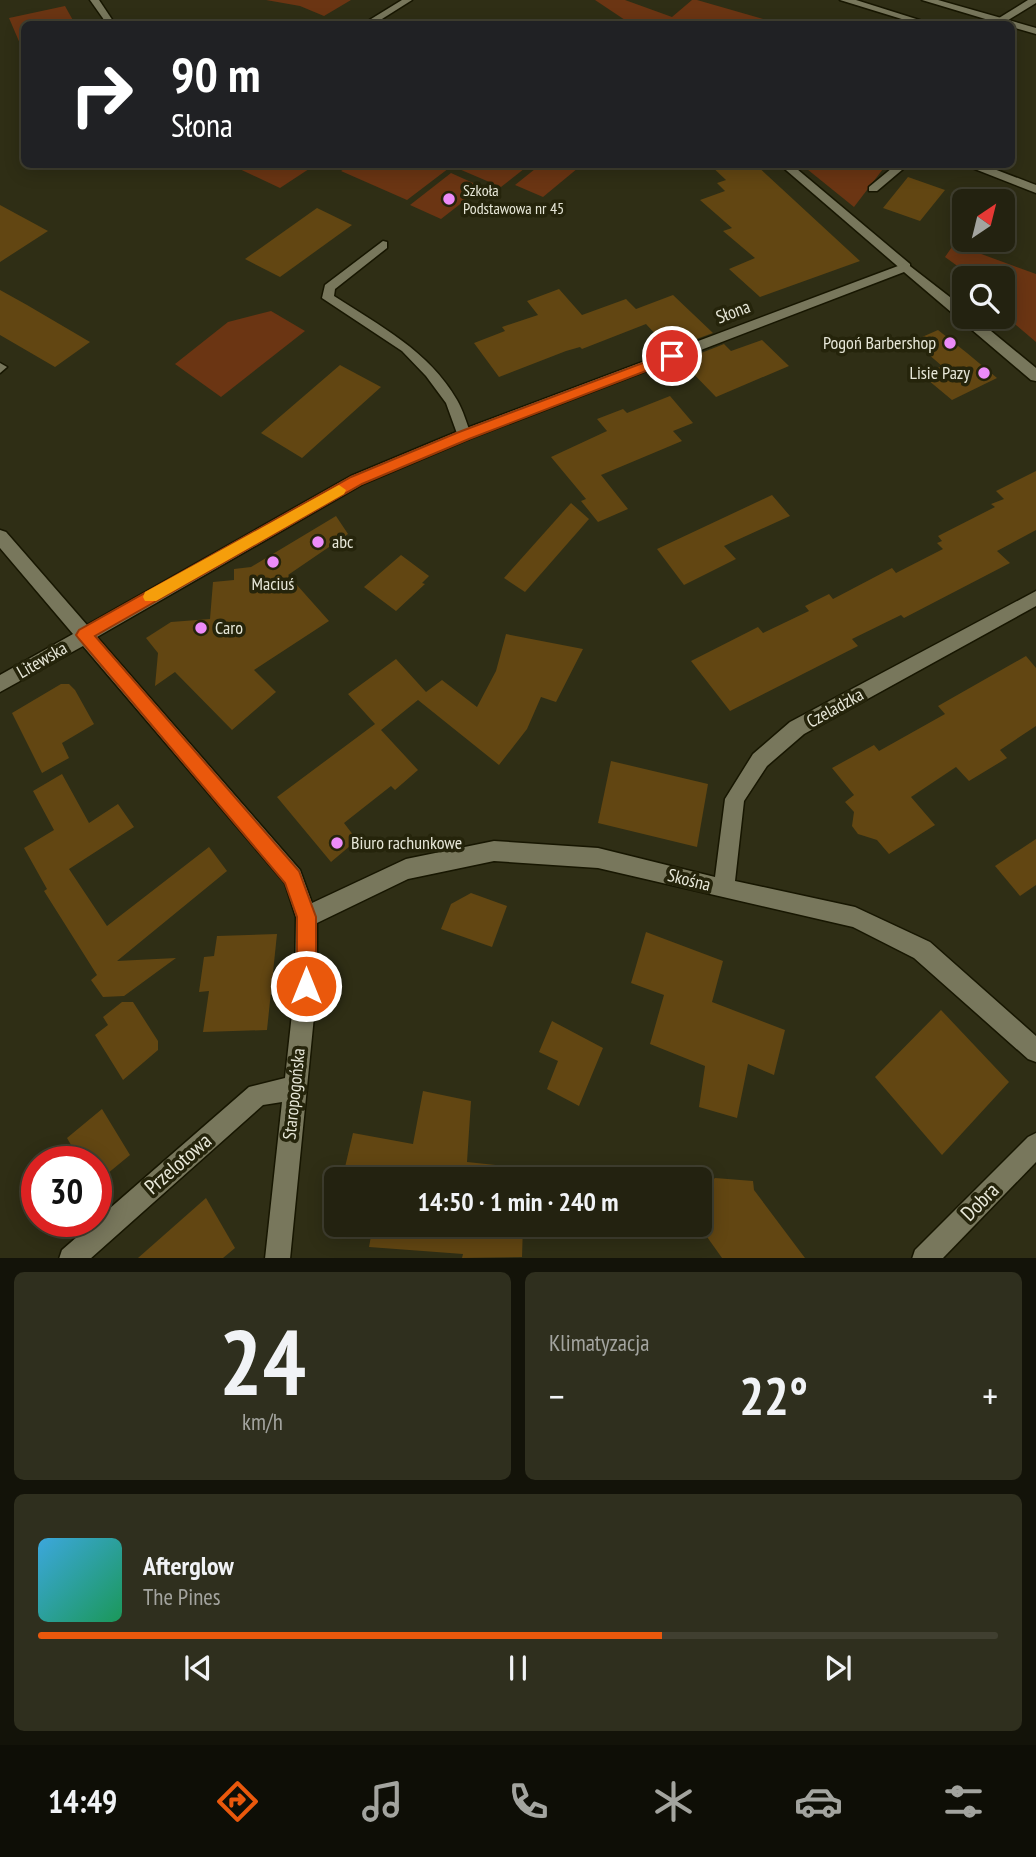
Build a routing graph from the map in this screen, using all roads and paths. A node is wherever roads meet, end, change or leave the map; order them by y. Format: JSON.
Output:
{"nodes":[{"id":1,"x":94,"y":0,"type":"edge"},
{"id":2,"x":408,"y":0,"type":"edge"},
{"id":3,"x":845,"y":0,"type":"edge"},
{"id":4,"x":927,"y":0,"type":"edge"},
{"id":5,"x":1034,"y":0,"type":"edge"},
{"id":6,"x":1002,"y":20,"type":"junction"},
{"id":7,"x":109,"y":21,"type":"edge"},
{"id":8,"x":373,"y":21,"type":"edge"},
{"id":9,"x":917,"y":21,"type":"edge"},
{"id":10,"x":1005,"y":21,"type":"edge"},
{"id":11,"x":1015,"y":24,"type":"edge"},
{"id":12,"x":1036,"y":31,"type":"edge"},
{"id":13,"x":789,"y":168,"type":"edge"},
{"id":14,"x":899,"y":168,"type":"edge"},
{"id":15,"x":979,"y":168,"type":"edge"},
{"id":16,"x":873,"y":189,"type":"dead end"},
{"id":17,"x":1036,"y":189,"type":"edge"},
{"id":18,"x":383,"y":245,"type":"dead end"},
{"id":19,"x":906,"y":267,"type":"junction"},
{"id":20,"x":952,"y":305,"type":"edge"},
{"id":21,"x":980,"y":329,"type":"edge"},
{"id":22,"x":1036,"y":376,"type":"edge"},
{"id":23,"x":464,"y":436,"type":"junction"},
{"id":24,"x":0,"y":537,"type":"edge"},
{"id":25,"x":1036,"y":598,"type":"edge"},
{"id":26,"x":84,"y":635,"type":"junction"},
{"id":27,"x":0,"y":684,"type":"edge"},
{"id":28,"x":724,"y":889,"type":"junction"},
{"id":29,"x":306,"y":917,"type":"junction"},
{"id":30,"x":1036,"y":1051,"type":"edge"},
{"id":31,"x":294,"y":1088,"type":"junction"},
{"id":32,"x":1036,"y":1146,"type":"edge"},
{"id":33,"x":71,"y":1258,"type":"edge"},
{"id":34,"x":278,"y":1258,"type":"edge"},
{"id":35,"x":924,"y":1258,"type":"edge"}],
"edges":[{"from":1,"to":7,"type":"lane"},
{"from":2,"to":8,"type":"lane"},
{"from":3,"to":9,"type":"street"},
{"from":4,"to":6,"type":"street"},
{"from":5,"to":6,"type":"lane"},
{"from":6,"to":10,"type":"street"},
{"from":11,"to":12,"type":"street"},
{"from":13,"to":19,"type":"lane"},
{"from":14,"to":16,"type":"lane"},
{"from":15,"to":17,"type":"street"},
{"from":18,"to":23,"type":"lane"},
{"from":19,"to":20,"type":"street"},
{"from":19,"to":23,"type":"street","name":"Słona"},
{"from":21,"to":22,"type":"street"},
{"from":23,"to":26,"type":"street","name":"Słona"},
{"from":24,"to":26,"type":"street","name":"Staropogońska"},
{"from":25,"to":28,"type":"street","name":"Czeladzka"},
{"from":26,"to":27,"type":"street","name":"Litewska"},
{"from":26,"to":29,"type":"street","name":"Staropogońska"},
{"from":28,"to":29,"type":"street","name":"Skośna"},
{"from":28,"to":30,"type":"street","name":"Skośna"},
{"from":29,"to":31,"type":"street","name":"Staropogońska"},
{"from":31,"to":33,"type":"street","name":"Przelotowa"},
{"from":31,"to":34,"type":"street","name":"Staropogońska"},
{"from":32,"to":35,"type":"street","name":"Dobra"}]}
